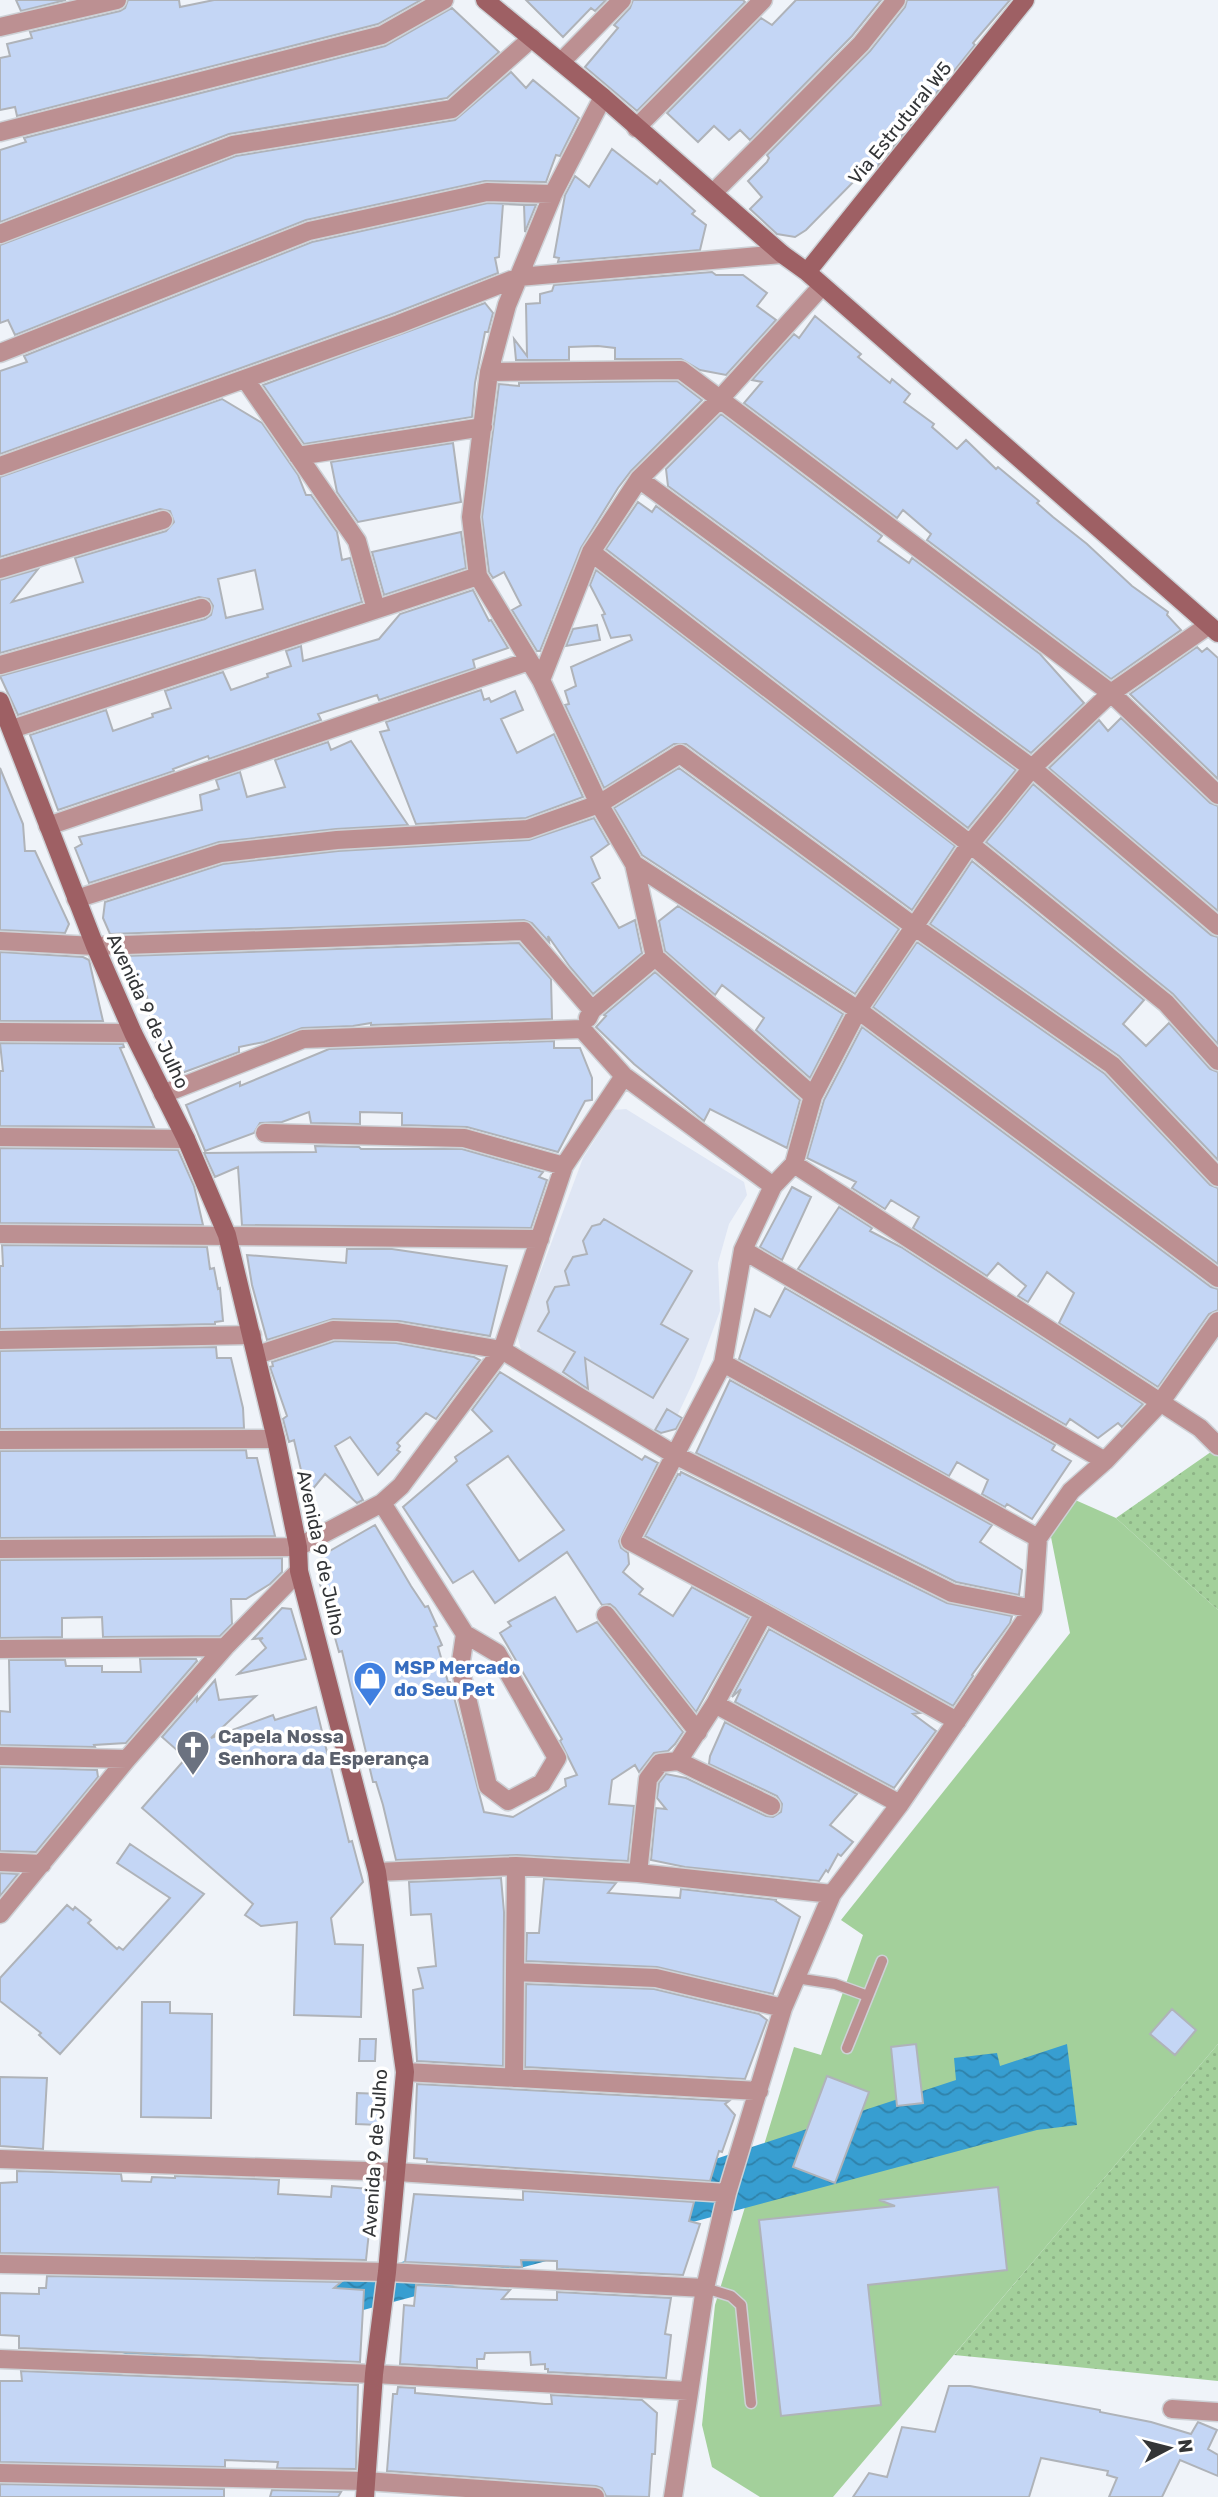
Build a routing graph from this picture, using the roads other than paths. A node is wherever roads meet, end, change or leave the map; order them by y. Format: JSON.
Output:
{"nodes":[{"id":1,"x":117,"y":0,"type":"edge"},
{"id":2,"x":444,"y":0,"type":"edge"},
{"id":3,"x":485,"y":0,"type":"edge"},
{"id":4,"x":622,"y":0,"type":"edge"},
{"id":5,"x":763,"y":0,"type":"edge"},
{"id":6,"x":896,"y":0,"type":"edge"},
{"id":7,"x":1026,"y":0,"type":"edge"},
{"id":8,"x":0,"y":27,"type":"edge"},
{"id":9,"x":532,"y":38,"type":"junction"},
{"id":10,"x":561,"y":62,"type":"junction"},
{"id":11,"x":603,"y":97,"type":"junction"},
{"id":12,"x":636,"y":128,"type":"junction"},
{"id":13,"x":0,"y":132,"type":"edge"},
{"id":14,"x":713,"y":192,"type":"junction"},
{"id":15,"x":553,"y":194,"type":"junction"},
{"id":16,"x":0,"y":234,"type":"edge"},
{"id":17,"x":782,"y":254,"type":"junction"},
{"id":18,"x":807,"y":272,"type":"junction"},
{"id":19,"x":519,"y":276,"type":"junction"},
{"id":20,"x":822,"y":286,"type":"junction"},
{"id":21,"x":0,"y":354,"type":"edge"},
{"id":22,"x":489,"y":372,"type":"junction"},
{"id":23,"x":246,"y":379,"type":"junction"},
{"id":24,"x":719,"y":400,"type":"junction"},
{"id":25,"x":482,"y":427,"type":"junction"},
{"id":26,"x":298,"y":456,"type":"junction"},
{"id":27,"x":0,"y":466,"type":"edge"},
{"id":28,"x":639,"y":479,"type":"junction"},
{"id":29,"x":163,"y":520,"type":"dead end"},
{"id":30,"x":591,"y":552,"type":"junction"},
{"id":31,"x":0,"y":569,"type":"edge"},
{"id":32,"x":478,"y":576,"type":"junction"},
{"id":33,"x":202,"y":608,"type":"dead end"},
{"id":34,"x":376,"y":609,"type":"junction"},
{"id":35,"x":1214,"y":629,"type":"edge"},
{"id":36,"x":529,"y":660,"type":"junction"},
{"id":37,"x":0,"y":666,"type":"edge"},
{"id":38,"x":541,"y":680,"type":"junction"},
{"id":39,"x":1111,"y":693,"type":"junction"},
{"id":40,"x":0,"y":701,"type":"edge"},
{"id":41,"x":12,"y":729,"type":"junction"},
{"id":42,"x":1032,"y":768,"type":"junction"},
{"id":43,"x":1218,"y":795,"type":"edge"},
{"id":44,"x":599,"y":804,"type":"junction"},
{"id":45,"x":48,"y":826,"type":"junction"},
{"id":46,"x":970,"y":844,"type":"junction"},
{"id":47,"x":634,"y":864,"type":"junction"},
{"id":48,"x":76,"y":899,"type":"junction"},
{"id":49,"x":1218,"y":926,"type":"edge"},
{"id":50,"x":915,"y":928,"type":"junction"},
{"id":51,"x":0,"y":941,"type":"edge"},
{"id":52,"x":94,"y":946,"type":"junction"},
{"id":53,"x":655,"y":957,"type":"junction"},
{"id":54,"x":592,"y":1010,"type":"junction"},
{"id":55,"x":858,"y":1010,"type":"junction"},
{"id":56,"x":582,"y":1029,"type":"junction"},
{"id":57,"x":0,"y":1032,"type":"edge"},
{"id":58,"x":133,"y":1033,"type":"junction"},
{"id":59,"x":1218,"y":1061,"type":"edge"},
{"id":60,"x":624,"y":1076,"type":"junction"},
{"id":61,"x":163,"y":1094,"type":"junction"},
{"id":62,"x":813,"y":1096,"type":"junction"},
{"id":63,"x":265,"y":1133,"type":"dead end"},
{"id":64,"x":0,"y":1137,"type":"edge"},
{"id":65,"x":186,"y":1139,"type":"junction"},
{"id":66,"x":794,"y":1164,"type":"junction"},
{"id":67,"x":564,"y":1166,"type":"junction"},
{"id":68,"x":1218,"y":1177,"type":"edge"},
{"id":69,"x":774,"y":1186,"type":"junction"},
{"id":70,"x":0,"y":1234,"type":"edge"},
{"id":71,"x":227,"y":1235,"type":"junction"},
{"id":72,"x":540,"y":1239,"type":"junction"},
{"id":73,"x":743,"y":1250,"type":"junction"},
{"id":74,"x":1218,"y":1279,"type":"edge"},
{"id":75,"x":1218,"y":1321,"type":"edge"},
{"id":76,"x":252,"y":1335,"type":"junction"},
{"id":77,"x":0,"y":1340,"type":"edge"},
{"id":78,"x":502,"y":1350,"type":"junction"},
{"id":79,"x":257,"y":1355,"type":"junction"},
{"id":80,"x":723,"y":1363,"type":"junction"},
{"id":81,"x":1160,"y":1403,"type":"junction"},
{"id":82,"x":276,"y":1439,"type":"junction"},
{"id":83,"x":0,"y":1440,"type":"edge"},
{"id":84,"x":1218,"y":1446,"type":"edge"},
{"id":85,"x":675,"y":1455,"type":"junction"},
{"id":86,"x":1105,"y":1461,"type":"junction"},
{"id":87,"x":382,"y":1503,"type":"junction"},
{"id":88,"x":1038,"y":1538,"type":"junction"},
{"id":89,"x":298,"y":1548,"type":"junction"},
{"id":90,"x":0,"y":1549,"type":"edge"},
{"id":91,"x":299,"y":1572,"type":"junction"},
{"id":92,"x":1033,"y":1609,"type":"junction"},
{"id":93,"x":764,"y":1613,"type":"junction"},
{"id":94,"x":606,"y":1615,"type":"dead end"},
{"id":95,"x":465,"y":1634,"type":"junction"},
{"id":96,"x":225,"y":1647,"type":"junction"},
{"id":97,"x":0,"y":1649,"type":"edge"},
{"id":98,"x":715,"y":1703,"type":"junction"},
{"id":99,"x":957,"y":1721,"type":"junction"},
{"id":100,"x":698,"y":1732,"type":"junction"},
{"id":101,"x":0,"y":1756,"type":"edge"},
{"id":102,"x":127,"y":1759,"type":"junction"},
{"id":103,"x":678,"y":1761,"type":"junction"},
{"id":104,"x":900,"y":1804,"type":"junction"},
{"id":105,"x":771,"y":1805,"type":"dead end"},
{"id":106,"x":0,"y":1862,"type":"edge"},
{"id":107,"x":42,"y":1864,"type":"junction"},
{"id":108,"x":516,"y":1866,"type":"junction"},
{"id":109,"x":377,"y":1872,"type":"junction"},
{"id":110,"x":638,"y":1873,"type":"junction"},
{"id":111,"x":832,"y":1894,"type":"junction"},
{"id":112,"x":0,"y":1914,"type":"edge"},
{"id":113,"x":882,"y":1961,"type":"dead end"},
{"id":114,"x":515,"y":1972,"type":"junction"},
{"id":115,"x":796,"y":1978,"type":"junction"},
{"id":116,"x":868,"y":1996,"type":"junction"},
{"id":117,"x":783,"y":2008,"type":"junction"},
{"id":118,"x":847,"y":2048,"type":"dead end"},
{"id":119,"x":405,"y":2072,"type":"junction"},
{"id":120,"x":514,"y":2078,"type":"junction"},
{"id":121,"x":759,"y":2091,"type":"junction"},
{"id":122,"x":0,"y":2159,"type":"edge"},
{"id":123,"x":397,"y":2172,"type":"junction"},
{"id":124,"x":727,"y":2193,"type":"junction"},
{"id":125,"x":0,"y":2264,"type":"edge"},
{"id":126,"x":387,"y":2272,"type":"junction"},
{"id":127,"x":705,"y":2288,"type":"junction"},
{"id":128,"x":0,"y":2359,"type":"edge"},
{"id":129,"x":374,"y":2374,"type":"junction"},
{"id":130,"x":688,"y":2391,"type":"junction"},
{"id":131,"x":751,"y":2403,"type":"dead end"},
{"id":132,"x":1172,"y":2409,"type":"dead end"},
{"id":133,"x":1218,"y":2412,"type":"edge"},
{"id":134,"x":0,"y":2473,"type":"edge"},
{"id":135,"x":365,"y":2489,"type":"edge"},
{"id":136,"x":594,"y":2497,"type":"edge"},
{"id":137,"x":673,"y":2497,"type":"edge"}],
"edges":[{"from":1,"to":8,"type":"street"},
{"from":2,"to":13,"type":"street"},
{"from":3,"to":9,"type":"street"},
{"from":4,"to":10,"type":"street"},
{"from":5,"to":12,"type":"street"},
{"from":6,"to":14,"type":"street"},
{"from":7,"to":18,"type":"street","name":"Via Estrutural W5"},
{"from":9,"to":10,"type":"street"},
{"from":9,"to":16,"type":"street"},
{"from":10,"to":11,"type":"street"},
{"from":11,"to":12,"type":"street"},
{"from":11,"to":15,"type":"street"},
{"from":12,"to":14,"type":"street"},
{"from":14,"to":17,"type":"street"},
{"from":15,"to":19,"type":"street"},
{"from":15,"to":21,"type":"street"},
{"from":17,"to":18,"type":"street"},
{"from":17,"to":19,"type":"street"},
{"from":18,"to":20,"type":"street"},
{"from":19,"to":22,"type":"street"},
{"from":19,"to":23,"type":"street"},
{"from":20,"to":24,"type":"street"},
{"from":20,"to":35,"type":"street"},
{"from":22,"to":24,"type":"street"},
{"from":22,"to":25,"type":"street"},
{"from":23,"to":26,"type":"street"},
{"from":23,"to":27,"type":"street"},
{"from":24,"to":28,"type":"street"},
{"from":24,"to":39,"type":"street"},
{"from":25,"to":26,"type":"street"},
{"from":25,"to":32,"type":"street"},
{"from":26,"to":34,"type":"street"},
{"from":28,"to":30,"type":"street"},
{"from":28,"to":42,"type":"street"},
{"from":29,"to":31,"type":"street"},
{"from":30,"to":38,"type":"street"},
{"from":30,"to":46,"type":"street"},
{"from":32,"to":34,"type":"street"},
{"from":32,"to":36,"type":"street"},
{"from":33,"to":37,"type":"street"},
{"from":34,"to":41,"type":"street"},
{"from":35,"to":39,"type":"street"},
{"from":36,"to":38,"type":"street"},
{"from":36,"to":45,"type":"street"},
{"from":38,"to":44,"type":"street"},
{"from":39,"to":42,"type":"street"},
{"from":39,"to":43,"type":"street"},
{"from":40,"to":41,"type":"street","name":"Avenida 9 de Julho"},
{"from":41,"to":45,"type":"street","name":"Avenida 9 de Julho"},
{"from":42,"to":46,"type":"street"},
{"from":42,"to":49,"type":"street"},
{"from":44,"to":47,"type":"street"},
{"from":44,"to":48,"type":"street"},
{"from":44,"to":50,"type":"street"},
{"from":45,"to":48,"type":"street","name":"Avenida 9 de Julho"},
{"from":46,"to":50,"type":"street"},
{"from":46,"to":59,"type":"street"},
{"from":47,"to":53,"type":"street"},
{"from":47,"to":55,"type":"street"},
{"from":48,"to":52,"type":"street","name":"Avenida 9 de Julho"},
{"from":50,"to":55,"type":"street"},
{"from":50,"to":68,"type":"street"},
{"from":51,"to":52,"type":"street"},
{"from":52,"to":54,"type":"street"},
{"from":52,"to":58,"type":"street","name":"Avenida 9 de Julho"},
{"from":53,"to":54,"type":"street"},
{"from":53,"to":62,"type":"street"},
{"from":54,"to":56,"type":"street"},
{"from":55,"to":62,"type":"street"},
{"from":55,"to":74,"type":"street"},
{"from":56,"to":60,"type":"street"},
{"from":56,"to":61,"type":"street"},
{"from":57,"to":58,"type":"street"},
{"from":58,"to":61,"type":"street","name":"Avenida 9 de Julho"},
{"from":60,"to":67,"type":"street"},
{"from":60,"to":69,"type":"street"},
{"from":61,"to":65,"type":"street","name":"Avenida 9 de Julho"},
{"from":62,"to":66,"type":"street"},
{"from":63,"to":67,"type":"street"},
{"from":64,"to":65,"type":"street"},
{"from":65,"to":71,"type":"street","name":"Avenida 9 de Julho"},
{"from":66,"to":69,"type":"street"},
{"from":66,"to":81,"type":"street"},
{"from":67,"to":72,"type":"street"},
{"from":69,"to":73,"type":"street"},
{"from":70,"to":71,"type":"street"},
{"from":71,"to":72,"type":"street"},
{"from":71,"to":76,"type":"street","name":"Avenida 9 de Julho"},
{"from":72,"to":78,"type":"street"},
{"from":73,"to":80,"type":"street"},
{"from":73,"to":86,"type":"street"},
{"from":75,"to":81,"type":"street"},
{"from":76,"to":77,"type":"street"},
{"from":76,"to":79,"type":"street","name":"Avenida 9 de Julho"},
{"from":78,"to":79,"type":"street"},
{"from":78,"to":85,"type":"street"},
{"from":78,"to":87,"type":"street"},
{"from":79,"to":82,"type":"street","name":"Avenida 9 de Julho"},
{"from":80,"to":85,"type":"street"},
{"from":80,"to":88,"type":"street"},
{"from":81,"to":84,"type":"street"},
{"from":81,"to":86,"type":"street"},
{"from":82,"to":83,"type":"street"},
{"from":82,"to":89,"type":"street","name":"Avenida 9 de Julho"},
{"from":85,"to":92,"type":"street"},
{"from":85,"to":93,"type":"street"},
{"from":86,"to":88,"type":"street"},
{"from":87,"to":89,"type":"street"},
{"from":87,"to":95,"type":"street"},
{"from":88,"to":92,"type":"street"},
{"from":89,"to":90,"type":"street"},
{"from":89,"to":91,"type":"street","name":"Avenida 9 de Julho"},
{"from":91,"to":96,"type":"street"},
{"from":91,"to":109,"type":"street","name":"Avenida 9 de Julho"},
{"from":92,"to":99,"type":"street"},
{"from":93,"to":98,"type":"street"},
{"from":93,"to":99,"type":"street"},
{"from":94,"to":100,"type":"street"},
{"from":95,"to":95,"type":"street"},
{"from":96,"to":97,"type":"street"},
{"from":96,"to":102,"type":"street"},
{"from":98,"to":100,"type":"street"},
{"from":98,"to":104,"type":"street"},
{"from":99,"to":104,"type":"street"},
{"from":100,"to":103,"type":"street"},
{"from":101,"to":102,"type":"street"},
{"from":102,"to":107,"type":"street"},
{"from":103,"to":105,"type":"street"},
{"from":103,"to":110,"type":"street"},
{"from":104,"to":111,"type":"street"},
{"from":106,"to":107,"type":"street"},
{"from":107,"to":112,"type":"street"},
{"from":108,"to":109,"type":"street"},
{"from":108,"to":110,"type":"street"},
{"from":108,"to":114,"type":"street"},
{"from":109,"to":119,"type":"street","name":"Avenida 9 de Julho"},
{"from":110,"to":111,"type":"street"},
{"from":111,"to":115,"type":"street"},
{"from":113,"to":116,"type":"lane"},
{"from":114,"to":117,"type":"street"},
{"from":114,"to":120,"type":"street"},
{"from":115,"to":116,"type":"lane"},
{"from":115,"to":117,"type":"street"},
{"from":116,"to":118,"type":"lane"},
{"from":117,"to":121,"type":"street"},
{"from":119,"to":120,"type":"street"},
{"from":119,"to":123,"type":"street","name":"Avenida 9 de Julho"},
{"from":120,"to":121,"type":"street"},
{"from":121,"to":124,"type":"street"},
{"from":122,"to":123,"type":"street"},
{"from":123,"to":124,"type":"street"},
{"from":123,"to":126,"type":"street","name":"Avenida 9 de Julho"},
{"from":124,"to":127,"type":"street"},
{"from":125,"to":126,"type":"street"},
{"from":126,"to":127,"type":"street"},
{"from":126,"to":129,"type":"street","name":"Avenida 9 de Julho"},
{"from":127,"to":130,"type":"street"},
{"from":127,"to":131,"type":"lane"},
{"from":128,"to":129,"type":"street"},
{"from":129,"to":130,"type":"street"},
{"from":129,"to":135,"type":"street","name":"Avenida 9 de Julho"},
{"from":130,"to":137,"type":"street"},
{"from":132,"to":133,"type":"street"},
{"from":134,"to":135,"type":"street"},
{"from":135,"to":136,"type":"street"}]}
